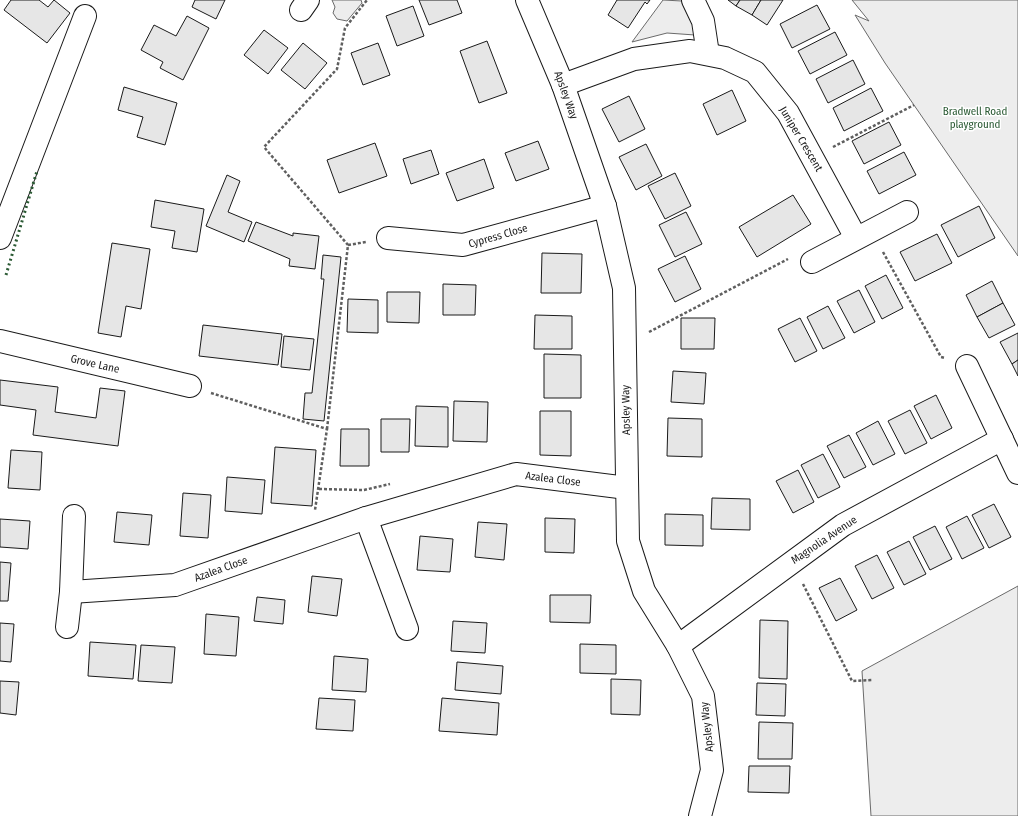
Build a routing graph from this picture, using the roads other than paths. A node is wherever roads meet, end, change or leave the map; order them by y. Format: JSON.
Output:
{"nodes":[{"id":1,"x":527,"y":0,"type":"edge"},
{"id":2,"x":693,"y":0,"type":"edge"},
{"id":3,"x":84,"y":16,"type":"dead end"},
{"id":4,"x":708,"y":54,"type":"junction"},
{"id":5,"x":563,"y":85,"type":"junction"},
{"id":6,"x":605,"y":206,"type":"junction"},
{"id":7,"x":907,"y":212,"type":"dead end"},
{"id":8,"x":864,"y":234,"type":"junction"},
{"id":9,"x":0,"y":238,"type":"edge"},
{"id":10,"x":388,"y":238,"type":"dead end"},
{"id":11,"x":812,"y":262,"type":"road end"},
{"id":12,"x":0,"y":341,"type":"edge"},
{"id":13,"x":967,"y":366,"type":"road end"},
{"id":14,"x":190,"y":386,"type":"road end"},
{"id":15,"x":1002,"y":439,"type":"junction"},
{"id":16,"x":1018,"y":473,"type":"edge"},
{"id":17,"x":627,"y":488,"type":"junction"},
{"id":18,"x":74,"y":516,"type":"dead end"},
{"id":19,"x":366,"y":518,"type":"junction"},
{"id":20,"x":71,"y":592,"type":"junction"},
{"id":21,"x":67,"y":627,"type":"dead end"},
{"id":22,"x":407,"y":629,"type":"dead end"},
{"id":23,"x":678,"y":646,"type":"junction"},
{"id":24,"x":700,"y":816,"type":"edge"}],
"edges":[{"from":1,"to":5,"type":"street","name":"Apsley Way"},
{"from":2,"to":4,"type":"street"},
{"from":3,"to":9,"type":"street"},
{"from":4,"to":5,"type":"street","name":"Juniper Crescent"},
{"from":4,"to":8,"type":"street","name":"Juniper Crescent"},
{"from":5,"to":6,"type":"street","name":"Apsley Way"},
{"from":6,"to":10,"type":"street","name":"Cypress Close"},
{"from":6,"to":17,"type":"street","name":"Apsley Way"},
{"from":7,"to":8,"type":"street"},
{"from":8,"to":11,"type":"street"},
{"from":12,"to":14,"type":"street","name":"Grove Lane"},
{"from":13,"to":15,"type":"street"},
{"from":15,"to":16,"type":"street"},
{"from":15,"to":23,"type":"street","name":"Magnolia Avenue"},
{"from":17,"to":19,"type":"street","name":"Azalea Close"},
{"from":17,"to":23,"type":"street","name":"Apsley Way"},
{"from":18,"to":20,"type":"street"},
{"from":19,"to":20,"type":"street","name":"Azalea Close"},
{"from":19,"to":22,"type":"street"},
{"from":20,"to":21,"type":"street"},
{"from":23,"to":24,"type":"street","name":"Apsley Way"}]}
